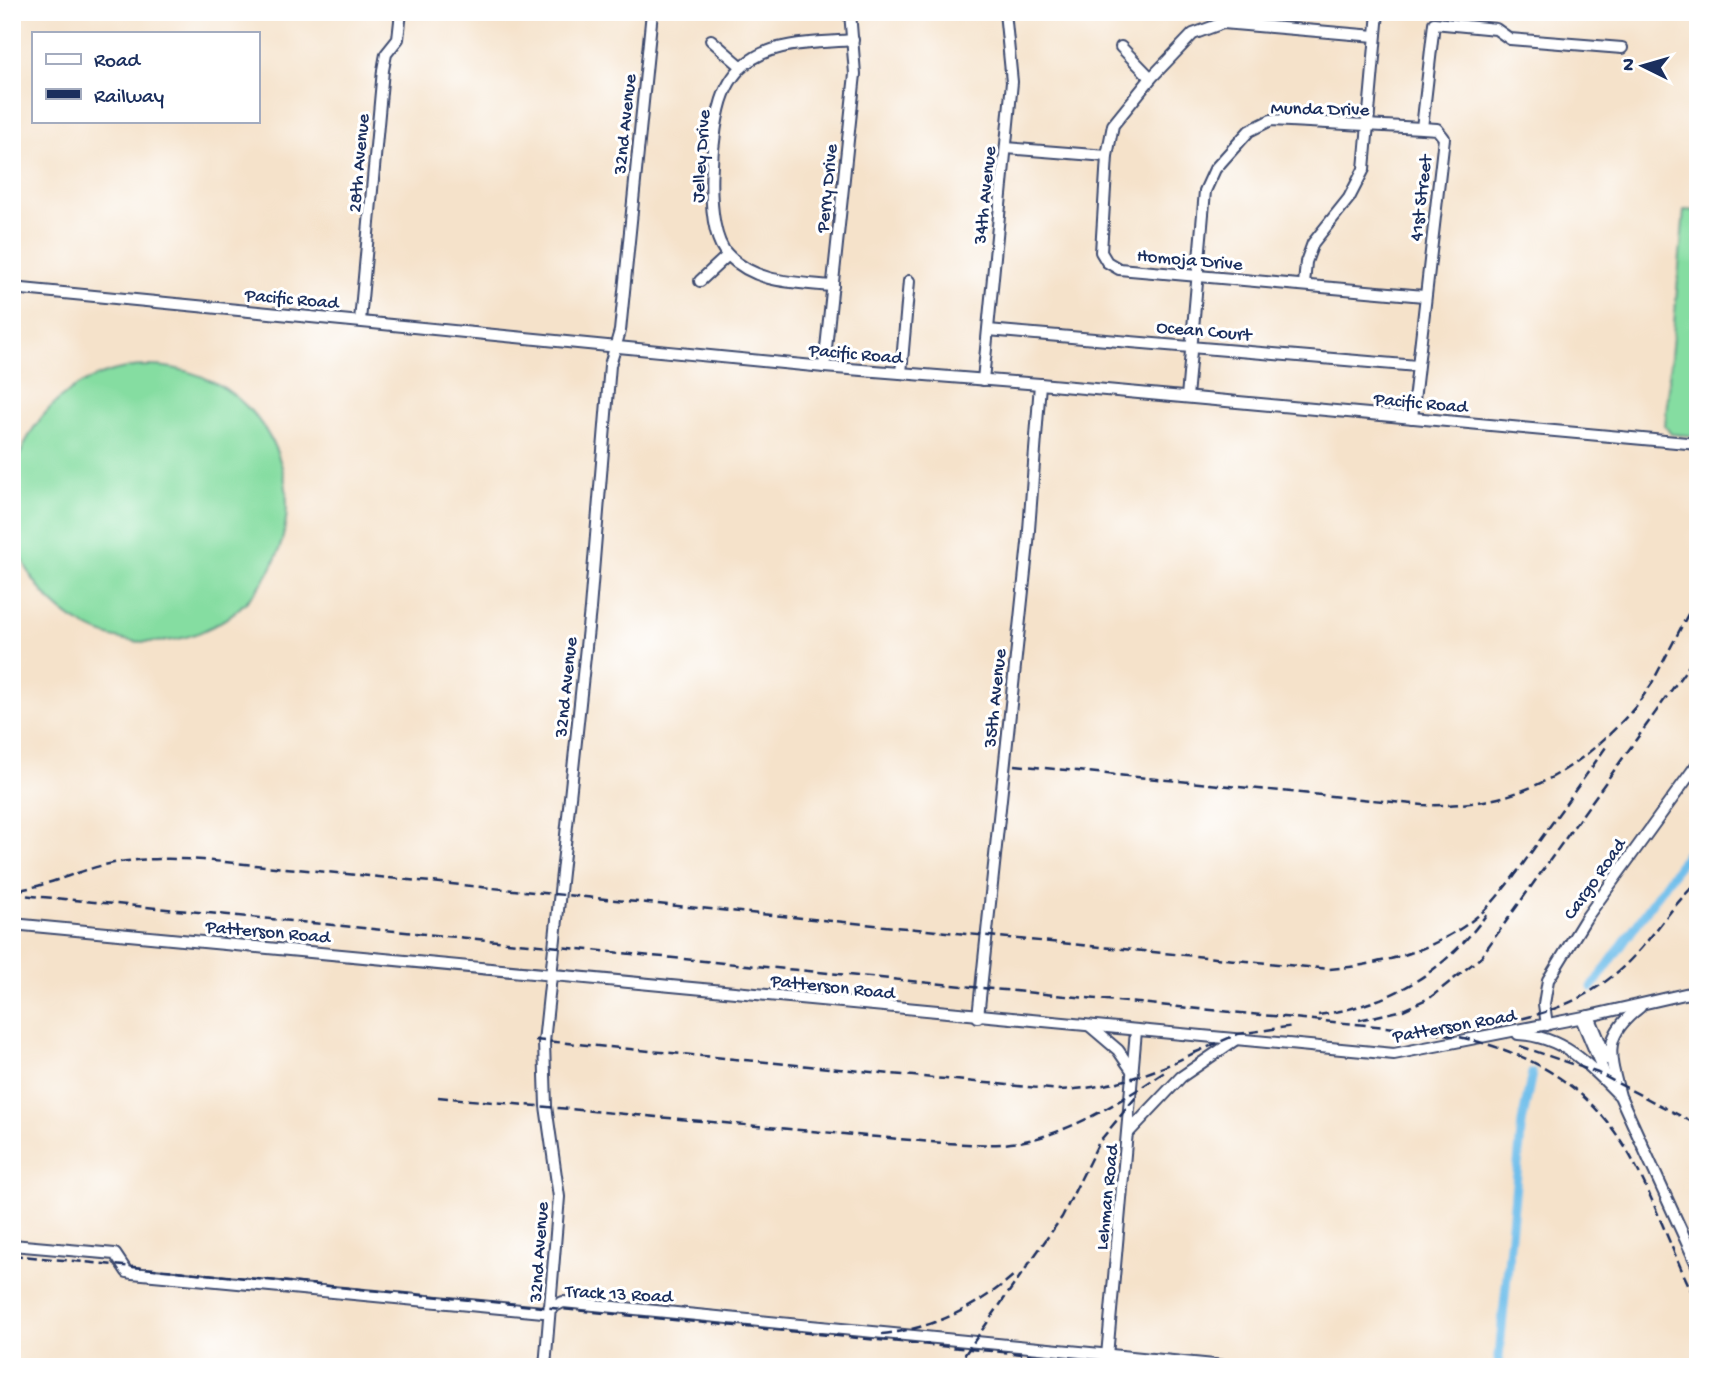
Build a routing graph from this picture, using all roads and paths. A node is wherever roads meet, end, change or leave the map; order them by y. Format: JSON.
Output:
{"nodes":[{"id":1,"x":401,"y":12,"type":"edge"},
{"id":2,"x":652,"y":12,"type":"edge"},
{"id":3,"x":850,"y":12,"type":"edge"},
{"id":4,"x":1005,"y":12,"type":"edge"},
{"id":5,"x":1378,"y":12,"type":"edge"},
{"id":6,"x":1375,"y":36,"type":"junction"},
{"id":7,"x":711,"y":40,"type":"dead end"},
{"id":8,"x":853,"y":40,"type":"junction"},
{"id":9,"x":1121,"y":47,"type":"dead end"},
{"id":10,"x":1622,"y":48,"type":"dead end"},
{"id":11,"x":742,"y":66,"type":"junction"},
{"id":12,"x":1151,"y":78,"type":"junction"},
{"id":13,"x":1369,"y":126,"type":"junction"},
{"id":14,"x":1422,"y":128,"type":"junction"},
{"id":15,"x":1006,"y":148,"type":"junction"},
{"id":16,"x":1107,"y":156,"type":"junction"},
{"id":17,"x":728,"y":255,"type":"junction"},
{"id":18,"x":1198,"y":277,"type":"junction"},
{"id":19,"x":699,"y":281,"type":"dead end"},
{"id":20,"x":909,"y":281,"type":"dead end"},
{"id":21,"x":1304,"y":285,"type":"junction"},
{"id":22,"x":833,"y":286,"type":"junction"},
{"id":23,"x":12,"y":288,"type":"edge"},
{"id":24,"x":1424,"y":296,"type":"junction"},
{"id":25,"x":360,"y":321,"type":"junction"},
{"id":26,"x":988,"y":330,"type":"junction"},
{"id":27,"x":1192,"y":345,"type":"junction"},
{"id":28,"x":616,"y":347,"type":"junction"},
{"id":29,"x":1417,"y":366,"type":"junction"},
{"id":30,"x":824,"y":367,"type":"junction"},
{"id":31,"x":901,"y":373,"type":"junction"},
{"id":32,"x":984,"y":380,"type":"junction"},
{"id":33,"x":1040,"y":384,"type":"junction"},
{"id":34,"x":1187,"y":397,"type":"junction"},
{"id":35,"x":1412,"y":418,"type":"junction"},
{"id":36,"x":1698,"y":444,"type":"edge"},
{"id":37,"x":1698,"y":763,"type":"edge"},
{"id":38,"x":12,"y":924,"type":"edge"},
{"id":39,"x":552,"y":976,"type":"junction"},
{"id":40,"x":1698,"y":991,"type":"edge"},
{"id":41,"x":1645,"y":1003,"type":"junction"},
{"id":42,"x":978,"y":1017,"type":"junction"},
{"id":43,"x":1585,"y":1017,"type":"junction"},
{"id":44,"x":1547,"y":1025,"type":"junction"},
{"id":45,"x":1091,"y":1027,"type":"junction"},
{"id":46,"x":1136,"y":1031,"type":"junction"},
{"id":47,"x":1504,"y":1033,"type":"junction"},
{"id":48,"x":1235,"y":1040,"type":"junction"},
{"id":49,"x":1133,"y":1072,"type":"junction"},
{"id":50,"x":1613,"y":1072,"type":"junction"},
{"id":51,"x":1609,"y":1084,"type":"junction"},
{"id":52,"x":1620,"y":1096,"type":"junction"},
{"id":53,"x":1129,"y":1132,"type":"junction"},
{"id":54,"x":1642,"y":1144,"type":"junction"},
{"id":55,"x":1654,"y":1150,"type":"dead end"},
{"id":56,"x":12,"y":1245,"type":"edge"},
{"id":57,"x":1695,"y":1249,"type":"edge"},
{"id":58,"x":1698,"y":1267,"type":"edge"},
{"id":59,"x":551,"y":1308,"type":"junction"},
{"id":60,"x":1107,"y":1354,"type":"junction"},
{"id":61,"x":545,"y":1367,"type":"edge"},
{"id":62,"x":1106,"y":1367,"type":"edge"},
{"id":63,"x":1235,"y":1367,"type":"edge"}],
"edges":[{"from":1,"to":25,"type":"street","name":"28th Avenue"},
{"from":2,"to":28,"type":"street","name":"32nd Avenue"},
{"from":3,"to":8,"type":"street","name":"Perry Drive"},
{"from":4,"to":15,"type":"street","name":"34th Avenue"},
{"from":5,"to":6,"type":"street"},
{"from":6,"to":12,"type":"street","name":"Homoja Drive"},
{"from":6,"to":13,"type":"street"},
{"from":7,"to":11,"type":"street"},
{"from":8,"to":11,"type":"street"},
{"from":8,"to":22,"type":"street","name":"Perry Drive"},
{"from":9,"to":12,"type":"street"},
{"from":10,"to":14,"type":"street","name":"41st Street"},
{"from":11,"to":17,"type":"street","name":"Jelley Drive"},
{"from":12,"to":16,"type":"street","name":"Homoja Drive"},
{"from":13,"to":14,"type":"street","name":"Munda Drive"},
{"from":13,"to":18,"type":"street","name":"Munda Drive"},
{"from":13,"to":21,"type":"street"},
{"from":14,"to":24,"type":"street","name":"41st Street"},
{"from":15,"to":16,"type":"street"},
{"from":15,"to":26,"type":"street","name":"34th Avenue"},
{"from":16,"to":18,"type":"street","name":"Homoja Drive"},
{"from":17,"to":19,"type":"street"},
{"from":17,"to":22,"type":"street"},
{"from":18,"to":21,"type":"street","name":"Homoja Drive"},
{"from":18,"to":27,"type":"street","name":"Munda Drive"},
{"from":20,"to":31,"type":"street"},
{"from":21,"to":24,"type":"street","name":"Homoja Drive"},
{"from":22,"to":30,"type":"street","name":"Perry Drive"},
{"from":23,"to":25,"type":"street","name":"Pacific Road"},
{"from":24,"to":29,"type":"street","name":"41st Street"},
{"from":25,"to":28,"type":"street","name":"Pacific Road"},
{"from":26,"to":27,"type":"street","name":"Ocean Court"},
{"from":26,"to":32,"type":"street","name":"34th Avenue"},
{"from":27,"to":29,"type":"street","name":"Ocean Court"},
{"from":27,"to":34,"type":"street","name":"Munda Drive"},
{"from":28,"to":30,"type":"street","name":"Pacific Road"},
{"from":28,"to":39,"type":"street","name":"32nd Avenue"},
{"from":29,"to":35,"type":"street","name":"41st Street"},
{"from":30,"to":31,"type":"street","name":"Pacific Road"},
{"from":31,"to":32,"type":"street","name":"Pacific Road"},
{"from":32,"to":33,"type":"street","name":"Pacific Road"},
{"from":33,"to":34,"type":"street","name":"Pacific Road"},
{"from":33,"to":42,"type":"street","name":"35th Avenue"},
{"from":34,"to":35,"type":"street","name":"Pacific Road"},
{"from":35,"to":36,"type":"street","name":"Pacific Road"},
{"from":37,"to":44,"type":"street","name":"Cargo Road"},
{"from":38,"to":39,"type":"street","name":"Patterson Road"},
{"from":39,"to":42,"type":"street","name":"Patterson Road"},
{"from":39,"to":59,"type":"street","name":"32nd Avenue"},
{"from":40,"to":41,"type":"street","name":"Patterson Road"},
{"from":41,"to":43,"type":"street","name":"Patterson Road"},
{"from":41,"to":50,"type":"street"},
{"from":42,"to":45,"type":"street","name":"Patterson Road"},
{"from":43,"to":44,"type":"street","name":"Patterson Road"},
{"from":43,"to":50,"type":"street"},
{"from":43,"to":51,"type":"street"},
{"from":44,"to":47,"type":"street","name":"Patterson Road"},
{"from":45,"to":46,"type":"street","name":"Patterson Road"},
{"from":45,"to":49,"type":"street"},
{"from":46,"to":48,"type":"street","name":"Patterson Road"},
{"from":46,"to":49,"type":"street","name":"Lehman Road"},
{"from":47,"to":48,"type":"street","name":"Patterson Road"},
{"from":47,"to":51,"type":"street"},
{"from":48,"to":53,"type":"street"},
{"from":49,"to":53,"type":"street","name":"Lehman Road"},
{"from":50,"to":52,"type":"street"},
{"from":51,"to":52,"type":"street"},
{"from":52,"to":54,"type":"street"},
{"from":53,"to":60,"type":"street","name":"Lehman Road"},
{"from":54,"to":55,"type":"street"},
{"from":54,"to":57,"type":"street"},
{"from":56,"to":59,"type":"street","name":"Track 13 Road"},
{"from":57,"to":58,"type":"street"},
{"from":59,"to":60,"type":"street","name":"Track 13 Road"},
{"from":59,"to":61,"type":"street","name":"32nd Avenue"},
{"from":60,"to":62,"type":"street","name":"Lehman Road"},
{"from":60,"to":63,"type":"street","name":"Track 13 Road"}]}
